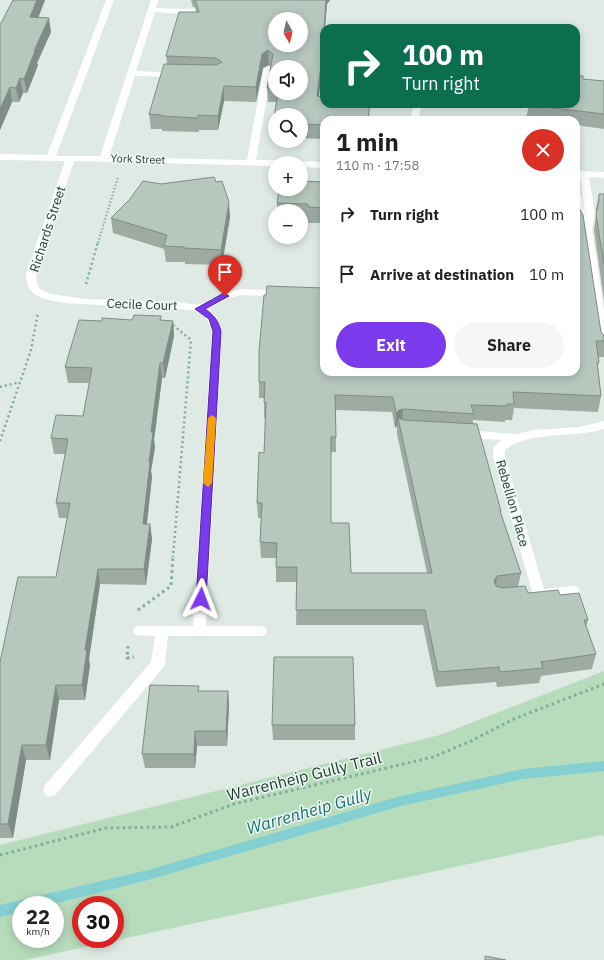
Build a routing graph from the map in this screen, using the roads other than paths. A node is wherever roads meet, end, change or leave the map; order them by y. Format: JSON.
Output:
{"nodes":[{"id":1,"x":110,"y":0,"type":"edge"},
{"id":2,"x":156,"y":0,"type":"edge"},
{"id":3,"x":220,"y":8,"type":"edge"},
{"id":4,"x":152,"y":10,"type":"junction"},
{"id":5,"x":268,"y":68,"type":"dead end"},
{"id":6,"x":132,"y":73,"type":"junction"},
{"id":7,"x":186,"y":75,"type":"edge"},
{"id":8,"x":0,"y":157,"type":"edge"},
{"id":9,"x":51,"y":158,"type":"junction"},
{"id":10,"x":71,"y":158,"type":"junction"},
{"id":11,"x":104,"y":158,"type":"junction"},
{"id":12,"x":251,"y":162,"type":"junction"},
{"id":13,"x":268,"y":163,"type":"edge"},
{"id":14,"x":308,"y":164,"type":"edge"},
{"id":15,"x":320,"y":165,"type":"edge"},
{"id":16,"x":580,"y":174,"type":"edge"},
{"id":17,"x":604,"y":175,"type":"edge"},
{"id":18,"x":580,"y":216,"type":"edge"},
{"id":19,"x":587,"y":230,"type":"junction"},
{"id":20,"x":294,"y":294,"type":"edge"},
{"id":21,"x":43,"y":295,"type":"joint"},
{"id":22,"x":199,"y":309,"type":"junction"},
{"id":23,"x":604,"y":347,"type":"edge"},
{"id":24,"x":604,"y":425,"type":"edge"},
{"id":25,"x":456,"y":433,"type":"edge"},
{"id":26,"x":517,"y":437,"type":"junction"},
{"id":27,"x":573,"y":591,"type":"dead end"},
{"id":28,"x":538,"y":594,"type":"junction"},
{"id":29,"x":523,"y":595,"type":"edge"},
{"id":30,"x":140,"y":631,"type":"dead end"},
{"id":31,"x":162,"y":631,"type":"junction"},
{"id":32,"x":199,"y":631,"type":"junction"},
{"id":33,"x":260,"y":631,"type":"dead end"},
{"id":34,"x":50,"y":790,"type":"dead end"}],
"edges":[{"from":1,"to":9,"type":"street"},
{"from":2,"to":4,"type":"street"},
{"from":3,"to":4,"type":"street"},
{"from":4,"to":6,"type":"street"},
{"from":5,"to":12,"type":"street"},
{"from":6,"to":7,"type":"street"},
{"from":6,"to":11,"type":"street"},
{"from":8,"to":9,"type":"street","name":"York Street"},
{"from":9,"to":10,"type":"street","name":"York Street"},
{"from":10,"to":11,"type":"street","name":"York Street"},
{"from":10,"to":21,"type":"street","name":"Richards Street"},
{"from":11,"to":12,"type":"street","name":"York Street"},
{"from":12,"to":13,"type":"street","name":"York Street"},
{"from":14,"to":15,"type":"street"},
{"from":16,"to":17,"type":"street"},
{"from":16,"to":19,"type":"street"},
{"from":18,"to":19,"type":"street"},
{"from":19,"to":23,"type":"street"},
{"from":20,"to":22,"type":"street"},
{"from":21,"to":22,"type":"street","name":"Cecile Court"},
{"from":22,"to":32,"type":"street","name":"Cecile Court"},
{"from":24,"to":26,"type":"street","name":"Rebellion Place"},
{"from":25,"to":26,"type":"street"},
{"from":26,"to":28,"type":"street","name":"Rebellion Place"},
{"from":27,"to":28,"type":"street"},
{"from":28,"to":29,"type":"street"},
{"from":30,"to":31,"type":"street"},
{"from":31,"to":32,"type":"street"},
{"from":31,"to":34,"type":"street"},
{"from":32,"to":33,"type":"street"}]}
